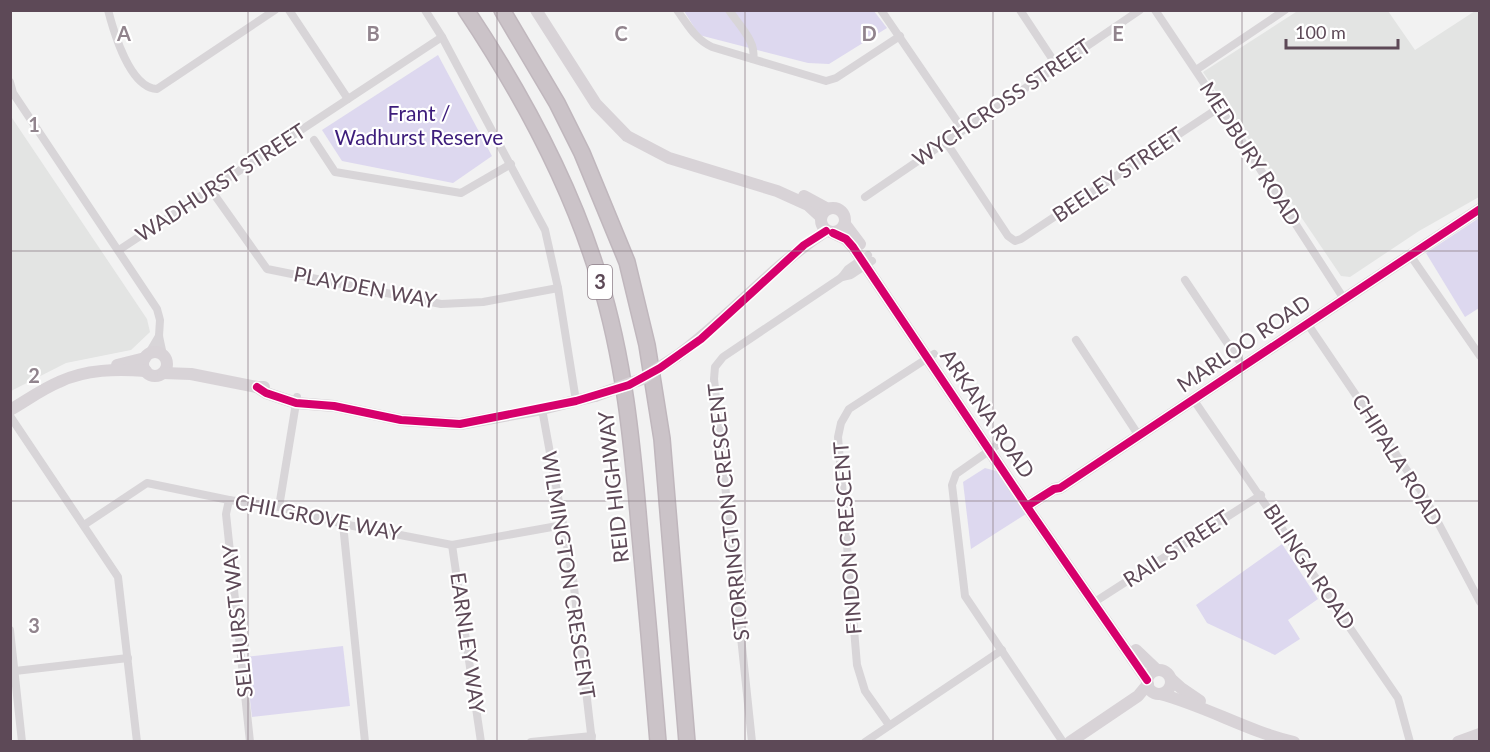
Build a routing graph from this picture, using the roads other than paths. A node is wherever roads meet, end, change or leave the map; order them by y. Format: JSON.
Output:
{"nodes":[{"id":1,"x":108,"y":10,"type":"edge"},
{"id":2,"x":275,"y":10,"type":"edge"},
{"id":3,"x":289,"y":10,"type":"edge"},
{"id":4,"x":425,"y":10,"type":"edge"},
{"id":5,"x":466,"y":10,"type":"edge"},
{"id":6,"x":502,"y":10,"type":"edge"},
{"id":7,"x":536,"y":10,"type":"edge"},
{"id":8,"x":544,"y":10,"type":"edge"},
{"id":9,"x":677,"y":10,"type":"edge"},
{"id":10,"x":729,"y":10,"type":"edge"},
{"id":11,"x":881,"y":10,"type":"edge"},
{"id":12,"x":1020,"y":10,"type":"edge"},
{"id":13,"x":1140,"y":10,"type":"edge"},
{"id":14,"x":1155,"y":10,"type":"edge"},
{"id":15,"x":1285,"y":10,"type":"edge"},
{"id":16,"x":900,"y":36,"type":"junction"},
{"id":17,"x":442,"y":37,"type":"junction"},
{"id":18,"x":753,"y":59,"type":"junction"},
{"id":19,"x":1057,"y":66,"type":"junction"},
{"id":20,"x":1196,"y":70,"type":"junction"},
{"id":21,"x":10,"y":82,"type":"edge"},
{"id":22,"x":12,"y":93,"type":"edge"},
{"id":23,"x":348,"y":99,"type":"junction"},
{"id":24,"x":1220,"y":107,"type":"junction"},
{"id":25,"x":963,"y":130,"type":"junction"},
{"id":26,"x":314,"y":140,"type":"dead end"},
{"id":27,"x":946,"y":142,"type":"junction"},
{"id":28,"x":511,"y":165,"type":"junction"},
{"id":29,"x":211,"y":190,"type":"junction"},
{"id":30,"x":865,"y":197,"type":"dead end"},
{"id":31,"x":1479,"y":208,"type":"edge"},
{"id":32,"x":826,"y":222,"type":"junction"},
{"id":33,"x":845,"y":224,"type":"junction"},
{"id":34,"x":119,"y":250,"type":"junction"},
{"id":35,"x":1410,"y":255,"type":"junction"},
{"id":36,"x":867,"y":261,"type":"junction"},
{"id":37,"x":1185,"y":280,"type":"dead end"},
{"id":38,"x":558,"y":288,"type":"junction"},
{"id":39,"x":1344,"y":299,"type":"junction"},
{"id":40,"x":1307,"y":323,"type":"junction"},
{"id":41,"x":159,"y":336,"type":"junction"},
{"id":42,"x":1076,"y":340,"type":"dead end"},
{"id":43,"x":931,"y":356,"type":"junction"},
{"id":44,"x":1479,"y":356,"type":"edge"},
{"id":45,"x":147,"y":361,"type":"junction"},
{"id":46,"x":164,"y":364,"type":"junction"},
{"id":47,"x":1242,"y":365,"type":"junction"},
{"id":48,"x":1193,"y":399,"type":"junction"},
{"id":49,"x":296,"y":400,"type":"junction"},
{"id":50,"x":576,"y":401,"type":"junction"},
{"id":51,"x":10,"y":404,"type":"edge"},
{"id":52,"x":10,"y":410,"type":"edge"},
{"id":53,"x":542,"y":410,"type":"junction"},
{"id":54,"x":10,"y":416,"type":"edge"},
{"id":55,"x":1139,"y":436,"type":"junction"},
{"id":56,"x":993,"y":448,"type":"junction"},
{"id":57,"x":1261,"y":495,"type":"junction"},
{"id":58,"x":229,"y":500,"type":"junction"},
{"id":59,"x":279,"y":507,"type":"junction"},
{"id":60,"x":1032,"y":508,"type":"junction"},
{"id":61,"x":343,"y":524,"type":"junction"},
{"id":62,"x":84,"y":525,"type":"junction"},
{"id":63,"x":563,"y":525,"type":"junction"},
{"id":64,"x":452,"y":544,"type":"junction"},
{"id":65,"x":1095,"y":601,"type":"junction"},
{"id":66,"x":1479,"y":602,"type":"edge"},
{"id":67,"x":10,"y":630,"type":"edge"},
{"id":68,"x":1002,"y":650,"type":"junction"},
{"id":69,"x":128,"y":658,"type":"junction"},
{"id":70,"x":1157,"y":670,"type":"junction"},
{"id":71,"x":15,"y":671,"type":"junction"},
{"id":72,"x":1171,"y":679,"type":"junction"},
{"id":73,"x":1153,"y":688,"type":"junction"},
{"id":74,"x":1219,"y":714,"type":"junction"},
{"id":75,"x":889,"y":725,"type":"junction"},
{"id":76,"x":1479,"y":734,"type":"edge"},
{"id":77,"x":592,"y":739,"type":"edge"},
{"id":78,"x":22,"y":741,"type":"edge"},
{"id":79,"x":138,"y":741,"type":"edge"},
{"id":80,"x":250,"y":741,"type":"edge"},
{"id":81,"x":365,"y":741,"type":"edge"},
{"id":82,"x":481,"y":741,"type":"edge"},
{"id":83,"x":531,"y":741,"type":"edge"},
{"id":84,"x":658,"y":741,"type":"edge"},
{"id":85,"x":687,"y":741,"type":"edge"},
{"id":86,"x":752,"y":741,"type":"edge"},
{"id":87,"x":865,"y":741,"type":"edge"},
{"id":88,"x":1063,"y":741,"type":"edge"},
{"id":89,"x":1070,"y":741,"type":"edge"},
{"id":90,"x":1081,"y":741,"type":"edge"},
{"id":91,"x":1294,"y":741,"type":"edge"},
{"id":92,"x":1410,"y":741,"type":"edge"},
{"id":93,"x":1458,"y":741,"type":"edge"}],
"edges":[{"from":1,"to":2,"type":"street"},
{"from":3,"to":23,"type":"street"},
{"from":4,"to":17,"type":"street"},
{"from":5,"to":84,"type":"highway","name":"REID HIGHWAY","number":"3"},
{"from":6,"to":85,"type":"highway","number":"3"},
{"from":7,"to":32,"type":"street","name":"ARKANA ROAD"},
{"from":8,"to":32,"type":"street","name":"ARKANA ROAD"},
{"from":9,"to":18,"type":"street"},
{"from":10,"to":18,"type":"street"},
{"from":11,"to":16,"type":"street"},
{"from":12,"to":19,"type":"street"},
{"from":13,"to":19,"type":"street","name":"WYCHCROSS STREET"},
{"from":14,"to":20,"type":"street","name":"MEDBURY ROAD"},
{"from":15,"to":20,"type":"street"},
{"from":16,"to":18,"type":"street"},
{"from":16,"to":25,"type":"street"},
{"from":17,"to":23,"type":"street","name":"WADHURST STREET"},
{"from":17,"to":28,"type":"street"},
{"from":19,"to":25,"type":"street","name":"WYCHCROSS STREET"},
{"from":20,"to":24,"type":"street","name":"MEDBURY ROAD"},
{"from":21,"to":22,"type":"street"},
{"from":22,"to":34,"type":"street"},
{"from":23,"to":29,"type":"street","name":"WADHURST STREET"},
{"from":24,"to":27,"type":"street","name":"BEELEY STREET"},
{"from":24,"to":39,"type":"street","name":"MEDBURY ROAD"},
{"from":25,"to":27,"type":"street","name":"WYCHCROSS STREET"},
{"from":26,"to":28,"type":"street"},
{"from":27,"to":30,"type":"street","name":"WYCHCROSS STREET"},
{"from":28,"to":38,"type":"street"},
{"from":29,"to":34,"type":"street","name":"WADHURST STREET"},
{"from":29,"to":38,"type":"street","name":"PLAYDEN WAY"},
{"from":31,"to":35,"type":"street","name":"MARLOO ROAD"},
{"from":32,"to":33,"type":"street"},
{"from":32,"to":33,"type":"street","name":"ARKANA ROAD"},
{"from":32,"to":36,"type":"street","name":"ARKANA ROAD"},
{"from":32,"to":50,"type":"street","bridge":true},
{"from":33,"to":36,"type":"street","name":"ARKANA ROAD"},
{"from":34,"to":41,"type":"street"},
{"from":35,"to":39,"type":"street","name":"MARLOO ROAD"},
{"from":35,"to":44,"type":"street"},
{"from":36,"to":43,"type":"street","name":"ARKANA ROAD"},
{"from":36,"to":86,"type":"street","name":"STORRINGTON CRESCENT"},
{"from":37,"to":47,"type":"street"},
{"from":38,"to":50,"type":"street"},
{"from":39,"to":40,"type":"street","name":"MARLOO ROAD"},
{"from":40,"to":47,"type":"street","name":"MARLOO ROAD"},
{"from":40,"to":66,"type":"street","name":"CHIPALA ROAD"},
{"from":41,"to":45,"type":"street"},
{"from":41,"to":46,"type":"street"},
{"from":42,"to":55,"type":"street"},
{"from":43,"to":56,"type":"street","name":"ARKANA ROAD"},
{"from":43,"to":75,"type":"street","name":"FINDON CRESCENT"},
{"from":45,"to":46,"type":"street"},
{"from":45,"to":46,"type":"street"},
{"from":45,"to":51,"type":"street"},
{"from":45,"to":52,"type":"street"},
{"from":46,"to":49,"type":"street"},
{"from":47,"to":48,"type":"street","name":"MARLOO ROAD"},
{"from":48,"to":55,"type":"street","name":"MARLOO ROAD"},
{"from":48,"to":57,"type":"street","name":"BILINGA ROAD"},
{"from":49,"to":53,"type":"street"},
{"from":49,"to":59,"type":"street"},
{"from":50,"to":53,"type":"street"},
{"from":53,"to":63,"type":"street","name":"WILMINGTON CRESCENT"},
{"from":54,"to":62,"type":"street"},
{"from":55,"to":60,"type":"street","name":"MARLOO ROAD"},
{"from":56,"to":60,"type":"street","name":"ARKANA ROAD"},
{"from":56,"to":68,"type":"street"},
{"from":57,"to":65,"type":"street","name":"RAIL STREET"},
{"from":57,"to":92,"type":"street","name":"BILINGA ROAD"},
{"from":58,"to":59,"type":"street","name":"CHILGROVE WAY"},
{"from":58,"to":62,"type":"street","name":"CHILGROVE WAY"},
{"from":58,"to":80,"type":"street","name":"SELHURST WAY"},
{"from":59,"to":61,"type":"street","name":"CHILGROVE WAY"},
{"from":60,"to":65,"type":"street","name":"ARKANA ROAD"},
{"from":61,"to":64,"type":"street","name":"CHILGROVE WAY"},
{"from":61,"to":81,"type":"street"},
{"from":62,"to":69,"type":"street"},
{"from":63,"to":64,"type":"street","name":"CHILGROVE WAY"},
{"from":63,"to":77,"type":"street","name":"WILMINGTON CRESCENT"},
{"from":64,"to":82,"type":"street","name":"EARNLEY WAY"},
{"from":65,"to":70,"type":"street","name":"ARKANA ROAD"},
{"from":65,"to":73,"type":"street","name":"ARKANA ROAD"},
{"from":67,"to":71,"type":"street"},
{"from":68,"to":75,"type":"street"},
{"from":68,"to":88,"type":"street"},
{"from":69,"to":71,"type":"street"},
{"from":69,"to":79,"type":"street"},
{"from":70,"to":72,"type":"street"},
{"from":70,"to":73,"type":"street"},
{"from":71,"to":78,"type":"street"},
{"from":72,"to":73,"type":"street"},
{"from":72,"to":74,"type":"street"},
{"from":73,"to":74,"type":"street"},
{"from":73,"to":89,"type":"street"},
{"from":73,"to":90,"type":"street"},
{"from":74,"to":91,"type":"street"},
{"from":75,"to":87,"type":"street"},
{"from":76,"to":93,"type":"street"},
{"from":77,"to":83,"type":"street"}]}
